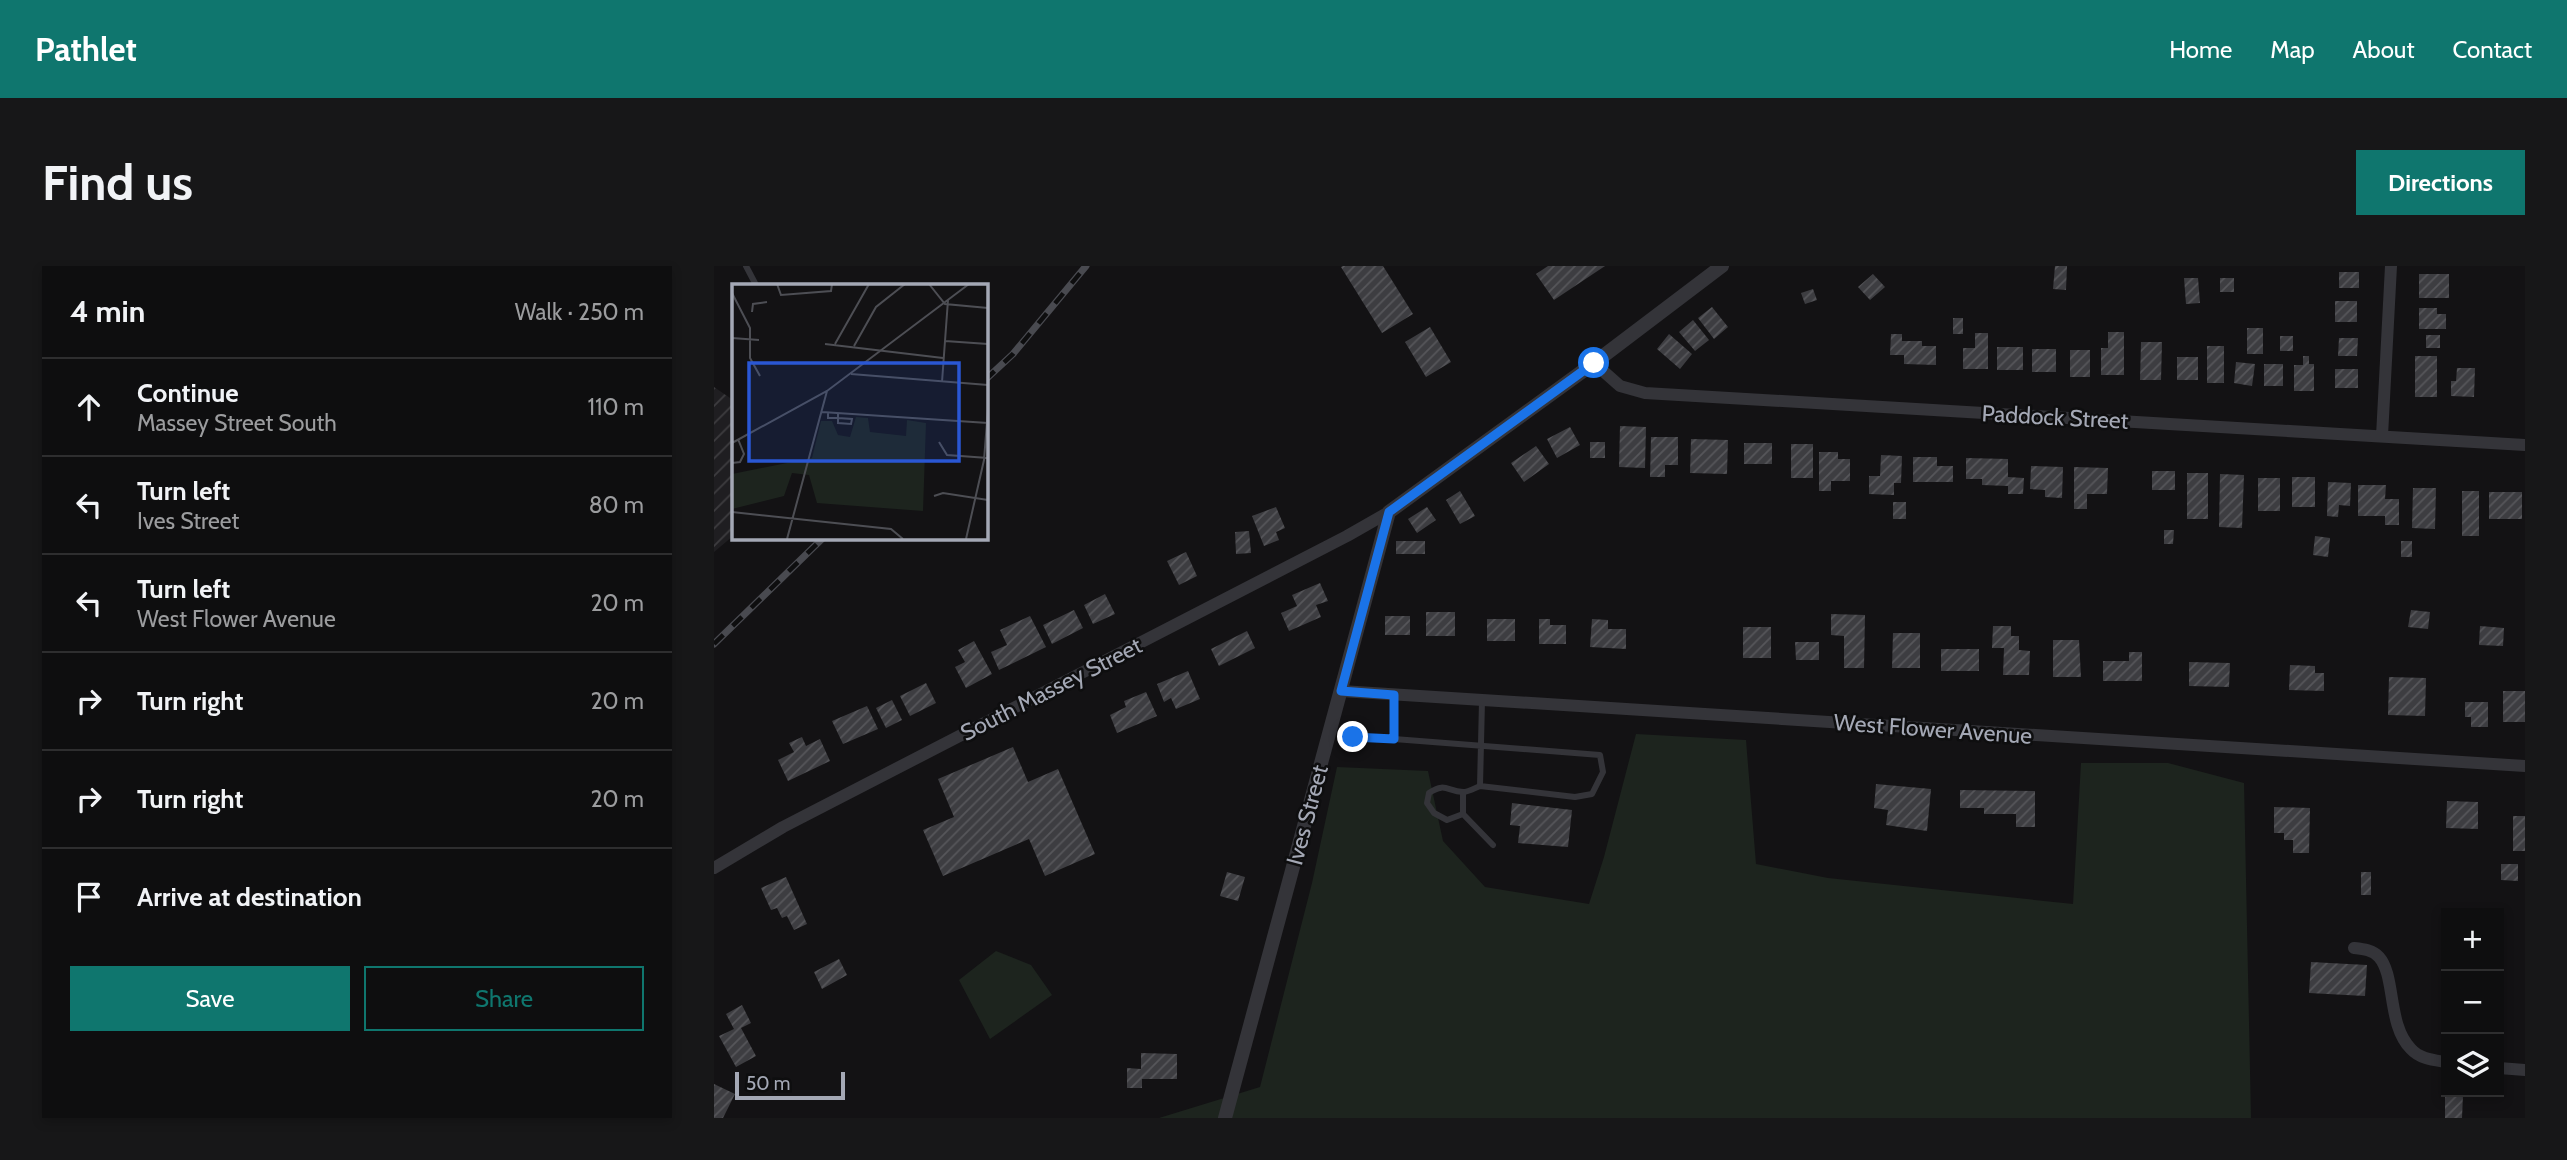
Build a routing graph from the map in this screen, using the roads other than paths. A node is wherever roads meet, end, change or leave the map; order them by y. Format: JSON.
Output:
{"nodes":[{"id":1,"x":746,"y":266,"type":"edge"},
{"id":2,"x":1722,"y":266,"type":"edge"},
{"id":3,"x":2391,"y":266,"type":"edge"},
{"id":4,"x":755,"y":284,"type":"edge"},
{"id":5,"x":1594,"y":363,"type":"junction"},
{"id":6,"x":2382,"y":436,"type":"junction"},
{"id":7,"x":2525,"y":445,"type":"edge"},
{"id":8,"x":1389,"y":512,"type":"junction"},
{"id":9,"x":1341,"y":691,"type":"junction"},
{"id":10,"x":1394,"y":695,"type":"junction"},
{"id":11,"x":1483,"y":700,"type":"junction"},
{"id":12,"x":1353,"y":737,"type":"dead end"},
{"id":13,"x":1394,"y":739,"type":"junction"},
{"id":14,"x":1481,"y":746,"type":"junction"},
{"id":15,"x":2525,"y":766,"type":"edge"},
{"id":16,"x":1480,"y":786,"type":"junction"},
{"id":17,"x":1463,"y":792,"type":"junction"},
{"id":18,"x":1463,"y":814,"type":"junction"},
{"id":19,"x":1493,"y":845,"type":"dead end"},
{"id":20,"x":714,"y":868,"type":"edge"},
{"id":21,"x":2354,"y":947,"type":"dead end"},
{"id":22,"x":2441,"y":1061,"type":"edge"},
{"id":23,"x":2504,"y":1068,"type":"edge"},
{"id":24,"x":2525,"y":1070,"type":"edge"},
{"id":25,"x":1225,"y":1118,"type":"edge"}],
"edges":[{"from":1,"to":4,"type":"lane"},
{"from":2,"to":5,"type":"street"},
{"from":3,"to":6,"type":"street"},
{"from":5,"to":6,"type":"street","name":"Paddock Street"},
{"from":5,"to":8,"type":"street"},
{"from":6,"to":7,"type":"street","name":"Paddock Street"},
{"from":8,"to":9,"type":"street","name":"Ives Street"},
{"from":8,"to":20,"type":"street","name":"South Massey Street"},
{"from":9,"to":10,"type":"street","name":"West Flower Avenue"},
{"from":9,"to":25,"type":"street","name":"Ives Street"},
{"from":10,"to":11,"type":"street","name":"West Flower Avenue"},
{"from":10,"to":13,"type":"lane"},
{"from":11,"to":14,"type":"lane"},
{"from":11,"to":15,"type":"street","name":"West Flower Avenue"},
{"from":12,"to":13,"type":"lane"},
{"from":13,"to":14,"type":"lane"},
{"from":14,"to":16,"type":"lane"},
{"from":14,"to":16,"type":"lane"},
{"from":16,"to":17,"type":"lane"},
{"from":17,"to":18,"type":"lane"},
{"from":17,"to":18,"type":"lane"},
{"from":18,"to":19,"type":"lane"},
{"from":21,"to":22,"type":"street"},
{"from":23,"to":24,"type":"street"}]}
